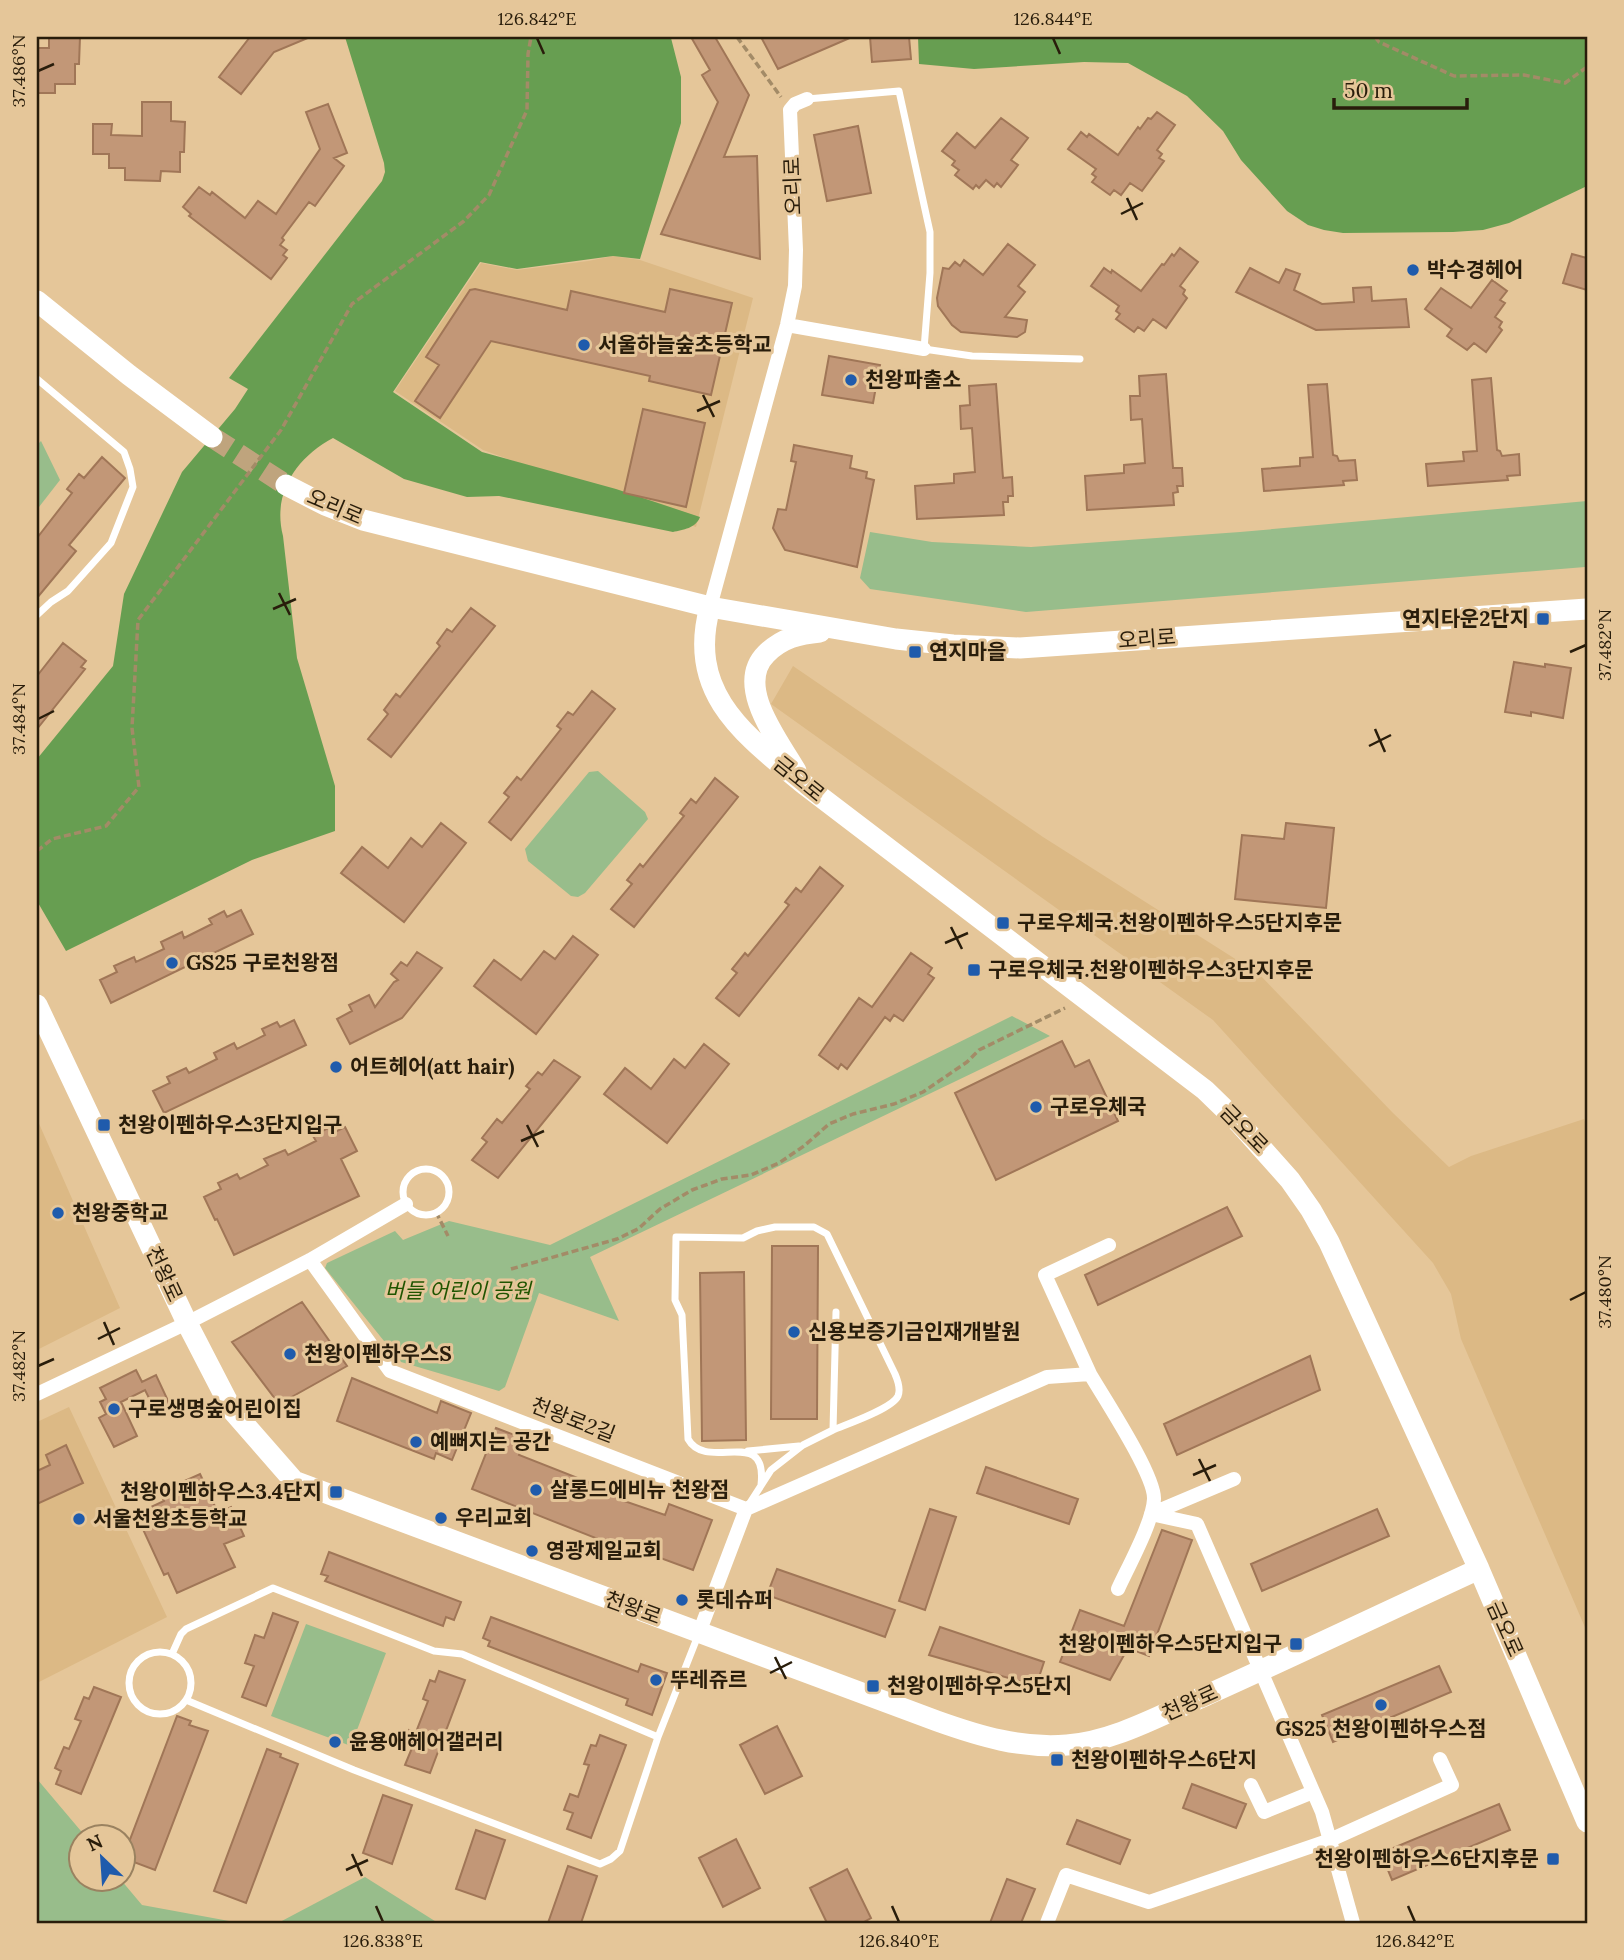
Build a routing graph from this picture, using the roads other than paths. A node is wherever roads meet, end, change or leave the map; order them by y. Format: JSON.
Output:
{"nodes":[{"id":1,"x":807,"y":99,"type":"joint"},
{"id":2,"x":37,"y":301,"type":"edge"},
{"id":3,"x":787,"y":325,"type":"junction"},
{"id":4,"x":924,"y":349,"type":"junction"},
{"id":5,"x":1080,"y":359,"type":"dead end"},
{"id":6,"x":37,"y":379,"type":"edge"},
{"id":7,"x":212,"y":437,"type":"tunnel mouth"},
{"id":8,"x":286,"y":485,"type":"tunnel mouth"},
{"id":9,"x":710,"y":607,"type":"junction"},
{"id":10,"x":1587,"y":609,"type":"edge"},
{"id":11,"x":37,"y":615,"type":"edge"},
{"id":12,"x":836,"y":630,"type":"junction"},
{"id":13,"x":805,"y":785,"type":"junction"},
{"id":14,"x":37,"y":1005,"type":"edge"},
{"id":15,"x":406,"y":1204,"type":"junction"},
{"id":16,"x":1109,"y":1245,"type":"dead end"},
{"id":17,"x":310,"y":1260,"type":"junction"},
{"id":18,"x":836,"y":1312,"type":"dead end"},
{"id":19,"x":187,"y":1323,"type":"junction"},
{"id":20,"x":1090,"y":1374,"type":"junction"},
{"id":21,"x":37,"y":1394,"type":"edge"},
{"id":22,"x":833,"y":1430,"type":"junction"},
{"id":23,"x":803,"y":1445,"type":"junction"},
{"id":24,"x":741,"y":1451,"type":"junction"},
{"id":25,"x":1234,"y":1479,"type":"dead end"},
{"id":26,"x":761,"y":1485,"type":"junction"},
{"id":27,"x":746,"y":1509,"type":"junction"},
{"id":28,"x":1151,"y":1514,"type":"junction"},
{"id":29,"x":1479,"y":1569,"type":"junction"},
{"id":30,"x":1118,"y":1589,"type":"dead end"},
{"id":31,"x":699,"y":1633,"type":"junction"},
{"id":32,"x":172,"y":1654,"type":"junction"},
{"id":33,"x":1261,"y":1671,"type":"junction"},
{"id":34,"x":186,"y":1700,"type":"junction"},
{"id":35,"x":658,"y":1737,"type":"junction"},
{"id":36,"x":1440,"y":1759,"type":"dead end"},
{"id":37,"x":1251,"y":1785,"type":"dead end"},
{"id":38,"x":1313,"y":1792,"type":"junction"},
{"id":39,"x":1587,"y":1822,"type":"edge"},
{"id":40,"x":1330,"y":1840,"type":"junction"},
{"id":41,"x":1047,"y":1923,"type":"edge"},
{"id":42,"x":1353,"y":1923,"type":"edge"}],
"edges":[{"from":1,"to":3,"type":"street","name":"오리로"},
{"from":1,"to":4,"type":"lane"},
{"from":2,"to":7,"type":"main road"},
{"from":3,"to":4,"type":"street"},
{"from":3,"to":9,"type":"street","name":"오리로"},
{"from":4,"to":5,"type":"lane"},
{"from":6,"to":11,"type":"lane"},
{"from":8,"to":9,"type":"main road","name":"오리로"},
{"from":9,"to":12,"type":"main road","name":"오리로"},
{"from":9,"to":13,"type":"main road","name":"금오로"},
{"from":10,"to":12,"type":"main road","name":"오리로"},
{"from":12,"to":13,"type":"main road"},
{"from":13,"to":29,"type":"main road","name":"금오로"},
{"from":14,"to":19,"type":"main road","name":"천왕로"},
{"from":15,"to":15,"type":"lane"},
{"from":15,"to":17,"type":"street"},
{"from":16,"to":20,"type":"street"},
{"from":17,"to":19,"type":"street"},
{"from":17,"to":27,"type":"street","name":"천왕로2길"},
{"from":18,"to":22,"type":"lane"},
{"from":19,"to":21,"type":"street"},
{"from":19,"to":31,"type":"main road","name":"천왕로"},
{"from":20,"to":27,"type":"street"},
{"from":20,"to":28,"type":"street"},
{"from":22,"to":23,"type":"lane"},
{"from":22,"to":24,"type":"lane"},
{"from":23,"to":24,"type":"lane"},
{"from":23,"to":26,"type":"lane"},
{"from":24,"to":26,"type":"lane"},
{"from":25,"to":28,"type":"street"},
{"from":26,"to":27,"type":"lane"},
{"from":27,"to":31,"type":"street"},
{"from":28,"to":30,"type":"street"},
{"from":28,"to":33,"type":"street"},
{"from":29,"to":33,"type":"main road","name":"천왕로"},
{"from":29,"to":39,"type":"main road","name":"금오로"},
{"from":31,"to":33,"type":"main road","name":"천왕로"},
{"from":31,"to":35,"type":"lane"},
{"from":32,"to":34,"type":"lane"},
{"from":32,"to":34,"type":"lane"},
{"from":32,"to":35,"type":"lane"},
{"from":33,"to":38,"type":"street"},
{"from":34,"to":35,"type":"lane"},
{"from":36,"to":40,"type":"street"},
{"from":37,"to":38,"type":"street"},
{"from":38,"to":40,"type":"street"},
{"from":40,"to":41,"type":"street"},
{"from":40,"to":42,"type":"street"}]}
